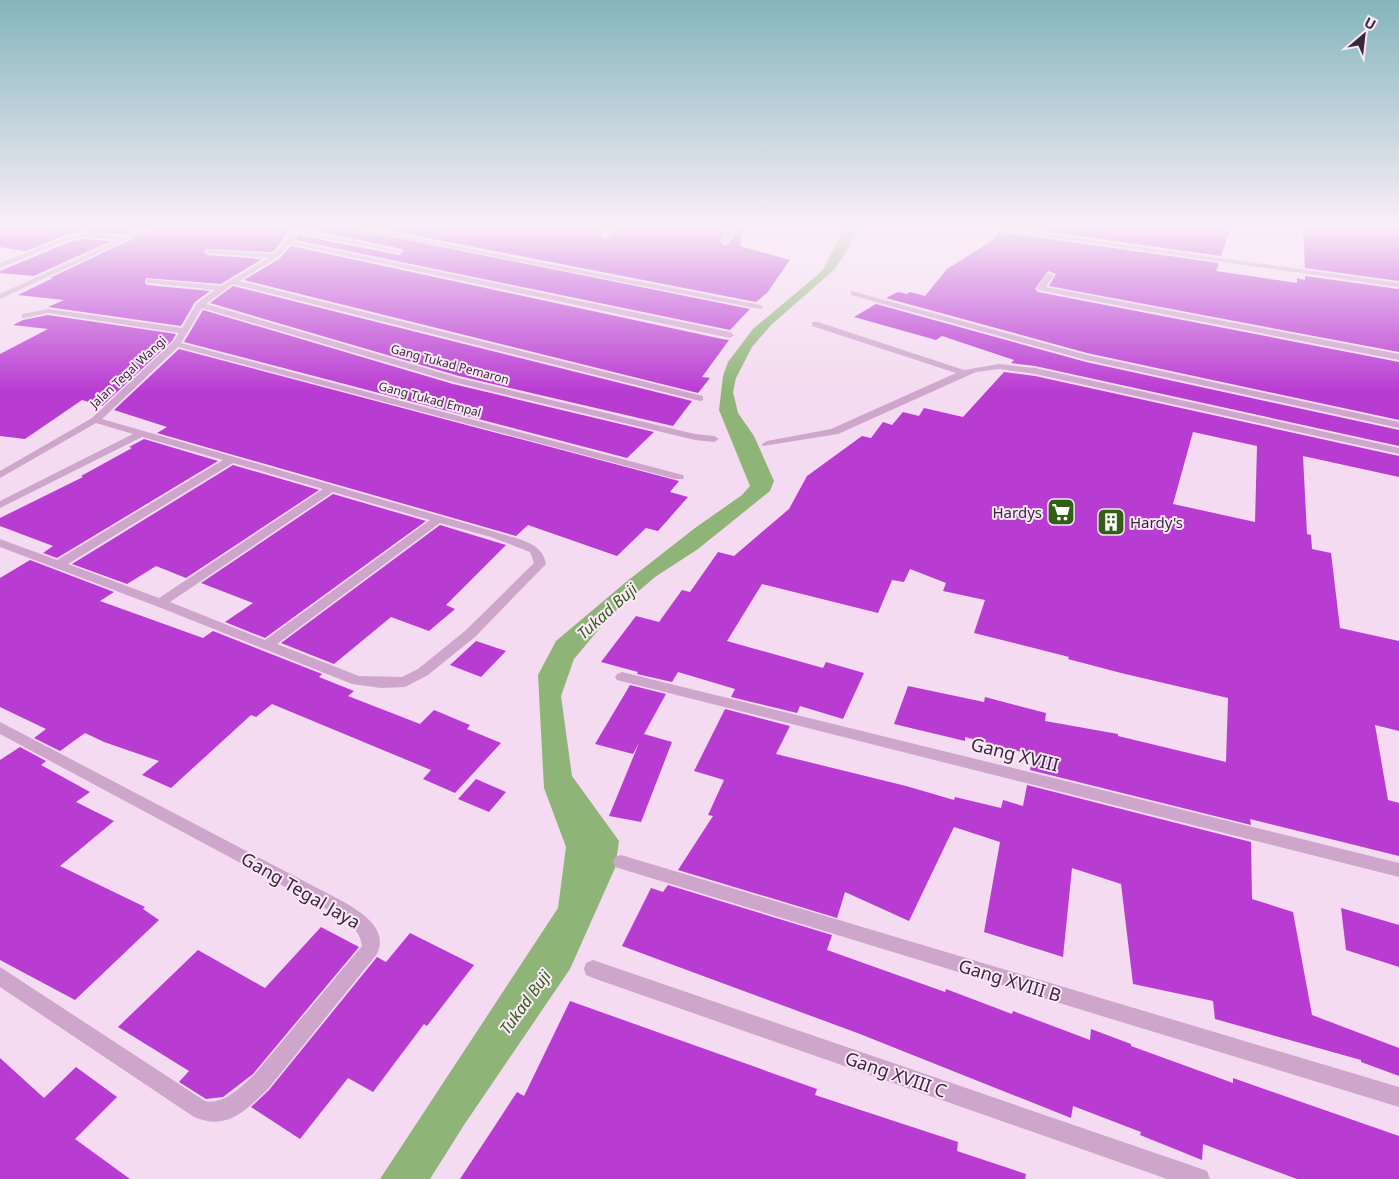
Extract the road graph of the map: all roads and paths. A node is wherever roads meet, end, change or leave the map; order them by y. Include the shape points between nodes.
1 (35, 281) edge
2 (159, 281) edge
3 (473, 281) edge
4 (626, 281) edge
5 (1046, 281) edge
6 (1370, 281) edge
7 (233, 282) joint
8 (1399, 285) edge
9 (222, 288) junction
10 (854, 294) dead end
11 (0, 297) edge
12 (200, 305) junction
13 (760, 307) dead end
14 (25, 316) dead end
15 (815, 324) dead end
16 (184, 331) junction
17 (730, 335) dead end
18 (176, 344) junction
19 (1399, 357) edge
20 (964, 373) junction
21 (700, 398) dead end
22 (95, 420) junction
23 (1399, 425) edge
24 (142, 433) junction
25 (714, 439) dead end
26 (767, 444) dead end
27 (1399, 451) edge
28 (232, 460) junction
29 (0, 475) edge
30 (679, 477) dead end
31 (330, 489) junction
32 (0, 506) edge
33 (438, 519) junction
34 (0, 543) edge
35 (58, 565) junction
36 (160, 603) junction
37 (268, 645) junction
38 (622, 677) dead end
39 (0, 727) edge
40 (621, 862) dead end
41 (1399, 870) edge
42 (593, 969) dead end
43 (0, 976) edge
44 (1399, 1098) edge
45 (1199, 1179) edge

1 - 11 street
2 - 9 street
3 - 17 street
4 - 13 street
5 - 19 street via 1041,288
6 - 8 street
7 - 9 street, Jalan Tegal Wangi
7 - 21 street
9 - 12 street, Jalan Tegal Wangi
10 - 23 street via 1086,357
12 - 16 street, Jalan Tegal Wangi
12 - 25 street, Gang Tukad Pemaron via 456,380
14 - 16 street via 48,311
15 - 20 street
16 - 18 street, Jalan Tegal Wangi
18 - 22 street, Jalan Tegal Wangi
18 - 30 street, Gang Tukad Empal
20 - 26 street via 834,432
20 - 27 street via 984,367 1035,370
22 - 24 street
22 - 29 street, Jalan Tegal Wangi
24 - 28 street
24 - 32 street
28 - 31 street
28 - 35 street
31 - 33 street
31 - 36 street
33 - 37 street
33 - 37 street via 535,550 540,564 470,634 423,672 405,682 357,681
34 - 35 street
35 - 36 street
36 - 37 street
38 - 41 street, Gang XVIII
39 - 43 street, Gang Tegal Jaya via 338,908 364,924 371,935 371,948 261,1082 236,1105 213,1113 201,1110
40 - 44 street, Gang XVIII B
42 - 45 street, Gang XVIII C

